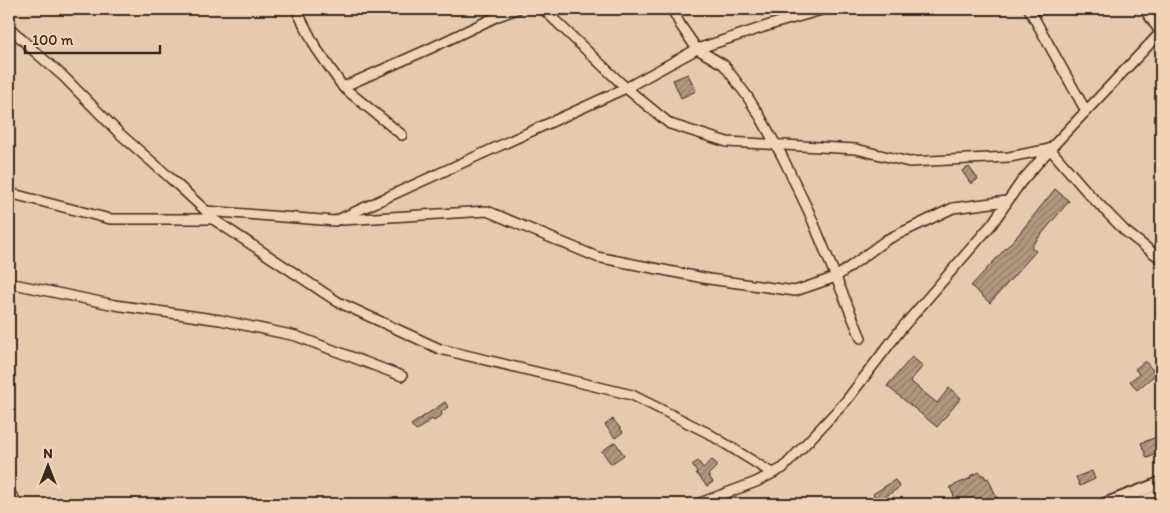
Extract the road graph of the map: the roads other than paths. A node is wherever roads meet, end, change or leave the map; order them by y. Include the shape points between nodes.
1 (296, 9) edge
2 (517, 9) edge
3 (543, 9) edge
4 (672, 9) edge
5 (825, 9) edge
6 (1029, 9) edge
7 (1144, 9) edge
8 (497, 12) edge
9 (9, 27) edge
10 (1161, 33) edge
11 (697, 49) junction
12 (343, 87) junction
13 (626, 88) junction
14 (1086, 111) junction
15 (402, 135) dead end
16 (776, 145) junction
17 (1050, 149) junction
18 (9, 193) edge
19 (1007, 201) junction
20 (206, 211) junction
21 (213, 219) junction
22 (335, 221) junction
23 (1161, 258) edge
24 (836, 277) junction
25 (9, 282) edge
26 (861, 338) dead end
27 (402, 376) dead end
28 (772, 474) junction
29 (1161, 483) edge
30 (9, 492) edge
31 (1161, 495) edge
32 (18, 504) edge
33 (697, 504) edge
34 (1105, 504) edge
35 (1138, 504) edge

1 - 12 street via 316,48
2 - 8 street
3 - 13 street
4 - 11 street
5 - 11 street
6 - 14 street
7 - 10 street
8 - 12 street via 429,49
9 - 20 street
10 - 14 street
11 - 13 street
11 - 16 street via 724,65
12 - 15 street
13 - 16 street via 670,124 727,142
13 - 22 street
14 - 17 street
16 - 17 street via 856,149 909,162 1009,157
16 - 24 street
17 - 19 street
17 - 23 street via 1125,231
18 - 21 street via 110,218
19 - 24 street via 953,208 886,240
19 - 28 street via 992,224 901,329 846,401 783,468
20 - 21 street
20 - 22 street
21 - 28 street via 338,302 440,350 632,395 708,433
22 - 24 street via 487,211 597,257 709,279 795,291
24 - 26 street
25 - 27 street via 115,305 220,320 296,336
28 - 33 street
29 - 34 street
30 - 32 street
31 - 35 street

